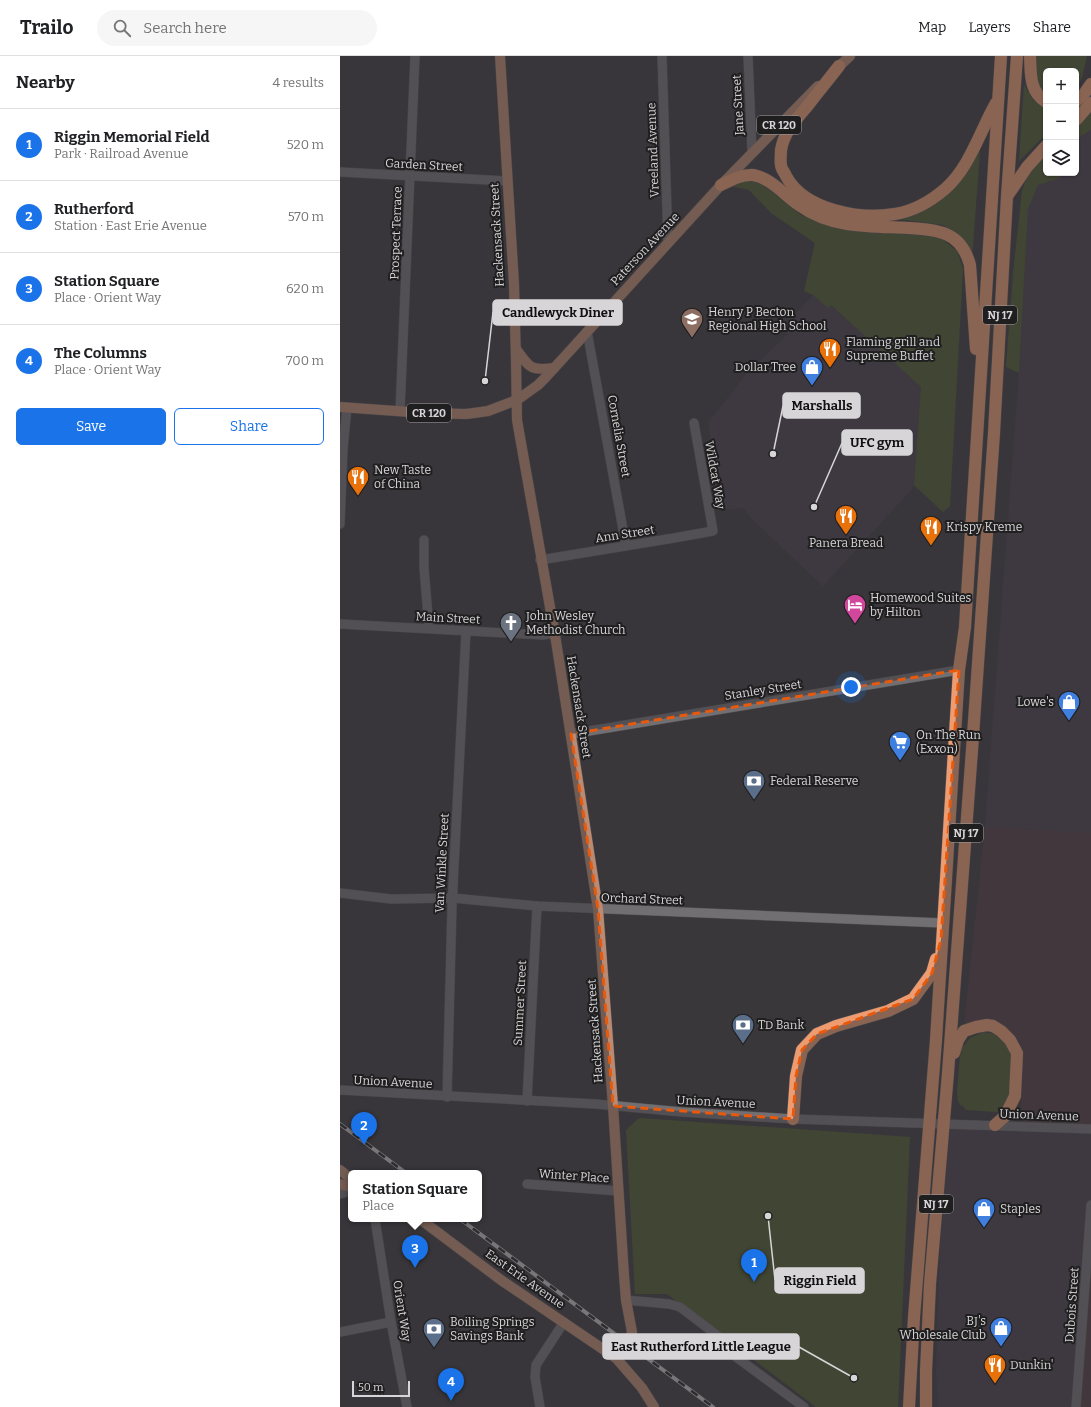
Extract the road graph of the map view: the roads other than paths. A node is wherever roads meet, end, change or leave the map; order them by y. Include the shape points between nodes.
1 (414, 56) edge
2 (500, 56) edge
3 (662, 56) edge
4 (748, 56) edge
5 (850, 56) edge
6 (1001, 56) edge
7 (1017, 56) edge
8 (1030, 56) edge
9 (838, 61) edge
10 (1091, 84) edge
11 (1079, 98) edge
12 (999, 99) junction
13 (1043, 100) edge
14 (1091, 103) edge
15 (1079, 117) edge
16 (1043, 149) edge
17 (752, 152) junction
18 (340, 172) edge
19 (410, 176) junction
20 (507, 181) junction
21 (721, 185) junction
22 (1007, 196) junction
23 (668, 243) junction
24 (587, 331) junction
25 (516, 349) junction
26 (554, 368) junction
27 (979, 397) junction
28 (517, 400) junction
29 (344, 407) edge
30 (400, 411) junction
31 (694, 423) dead end
32 (340, 524) edge
33 (713, 531) joint
34 (424, 540) dead end
35 (626, 546) junction
36 (540, 560) junction
37 (340, 624) edge
38 (429, 628) junction
39 (466, 630) junction
40 (554, 633) junction
41 (960, 670) junction
42 (571, 734) junction
43 (340, 893) edge
44 (453, 898) junction
45 (538, 906) junction
46 (598, 909) junction
47 (943, 923) junction
48 (941, 940) junction
49 (948, 1073) junction
50 (340, 1090) edge
51 (447, 1097) junction
52 (527, 1101) junction
53 (613, 1106) junction
54 (793, 1118) junction
55 (929, 1123) junction
56 (944, 1124) junction
57 (995, 1125) junction
58 (1091, 1129) edge
59 (340, 1170) edge
60 (348, 1177) edge
61 (527, 1184) dead end
62 (618, 1191) junction
63 (1091, 1205) edge
64 (375, 1222) edge
65 (424, 1222) edge
66 (626, 1300) junction
67 (391, 1322) junction
68 (564, 1322) junction
69 (340, 1332) edge
70 (616, 1358) junction
71 (405, 1407) edge
72 (540, 1407) edge
73 (654, 1407) edge
74 (804, 1407) edge
75 (909, 1407) edge
76 (926, 1407) edge
77 (1076, 1407) edge

1 - 19 street, Prospect Terrace
2 - 20 main road, Hackensack Street
3 - 23 street, Vreeland Avenue
4 - 17 street, Jane Street
5 - 9 main road, Paterson Avenue
6 - 12 highway, NJ 17
7 - 22 highway, NJ 17
8 - 13 highway via 1031,82 1038,96
9 - 12 highway via 785,136 781,150 781,166 789,181 801,193 821,206 844,213 874,216 895,214 929,202 959,173
9 - 17 main road, Paterson Avenue / CR 120
10 - 11 highway
12 - 27 highway, NJ 17
14 - 15 highway
16 - 22 highway
17 - 21 main road, Paterson Avenue / CR 120
18 - 19 street, Garden Street
19 - 20 street, Garden Street
19 - 30 street, Prospect Terrace
20 - 25 main road, Hackensack Street
21 - 23 main road, Paterson Avenue / CR 120
21 - 27 highway via 742,175 753,175 763,178 798,205 826,219 847,224 933,230 957,241 966,252 970,265
22 - 49 highway, NJ 17 via 993,441
23 - 24 main road, Paterson Avenue / CR 120
24 - 26 main road, Paterson Avenue / CR 120
24 - 35 street, Cornelia Street
25 - 26 main road via 531,367 538,370
25 - 28 main road, Hackensack Street
26 - 28 main road, Paterson Avenue / CR 120 via 538,385
27 - 41 highway, NJ 17 via 965,627
28 - 30 main road, Paterson Avenue / CR 120 via 488,411 466,414
28 - 36 main road, Hackensack Street via 517,420
29 - 30 main road, Paterson Avenue / CR 120
29 - 32 street
31 - 33 street, Wildcat Way
33 - 35 street, Ann Street
34 - 38 street
35 - 36 street, Ann Street
36 - 40 main road, Hackensack Street
37 - 38 street, Main Street
38 - 39 street, Main Street
39 - 40 street, Main Street via 542,635
39 - 44 street, Van Winkle Street
40 - 42 main road, Hackensack Street
41 - 42 street, Stanley Street
41 - 47 highway, NJ 17
42 - 46 main road, Hackensack Street
43 - 44 street, Orchard Street via 391,899
44 - 45 street, Orchard Street
44 - 51 street, Van Winkle Street
45 - 46 street, Orchard Street
45 - 52 street, Summer Street
46 - 47 street, Orchard Street
46 - 53 main road, Hackensack Street
47 - 48 highway, NJ 17
48 - 54 highway via 932,973 913,999 888,1011 817,1034 802,1050 796,1076
48 - 55 highway, NJ 17
49 - 56 highway, NJ 17
49 - 57 highway via 958,1040 964,1031 993,1026 1010,1040 1017,1053 1015,1096 1005,1116
50 - 51 street, Union Avenue
51 - 52 street, Union Avenue
52 - 53 street, Union Avenue
53 - 54 street, Union Avenue
53 - 62 main road, Hackensack Street
54 - 55 street, Union Avenue
55 - 56 street, Union Avenue
55 - 75 highway, NJ 17
56 - 57 street, Union Avenue
56 - 76 highway, NJ 17 via 930,1284
57 - 58 street, Union Avenue
59 - 60 main road
61 - 62 street, Winter Place
62 - 66 main road, Hackensack Street
63 - 77 street, Dubois Street
64 - 67 street, Orient Way
65 - 68 main road, East Erie Avenue via 501,1280
66 - 70 main road, Hackensack Street via 632,1332
66 - 74 street via 680,1307 726,1342 732,1354
67 - 69 street
67 - 71 street, Orient Way
68 - 70 main road, East Erie Avenue
68 - 72 street via 536,1365 535,1377
70 - 73 main road, East Erie Avenue via 642,1388

